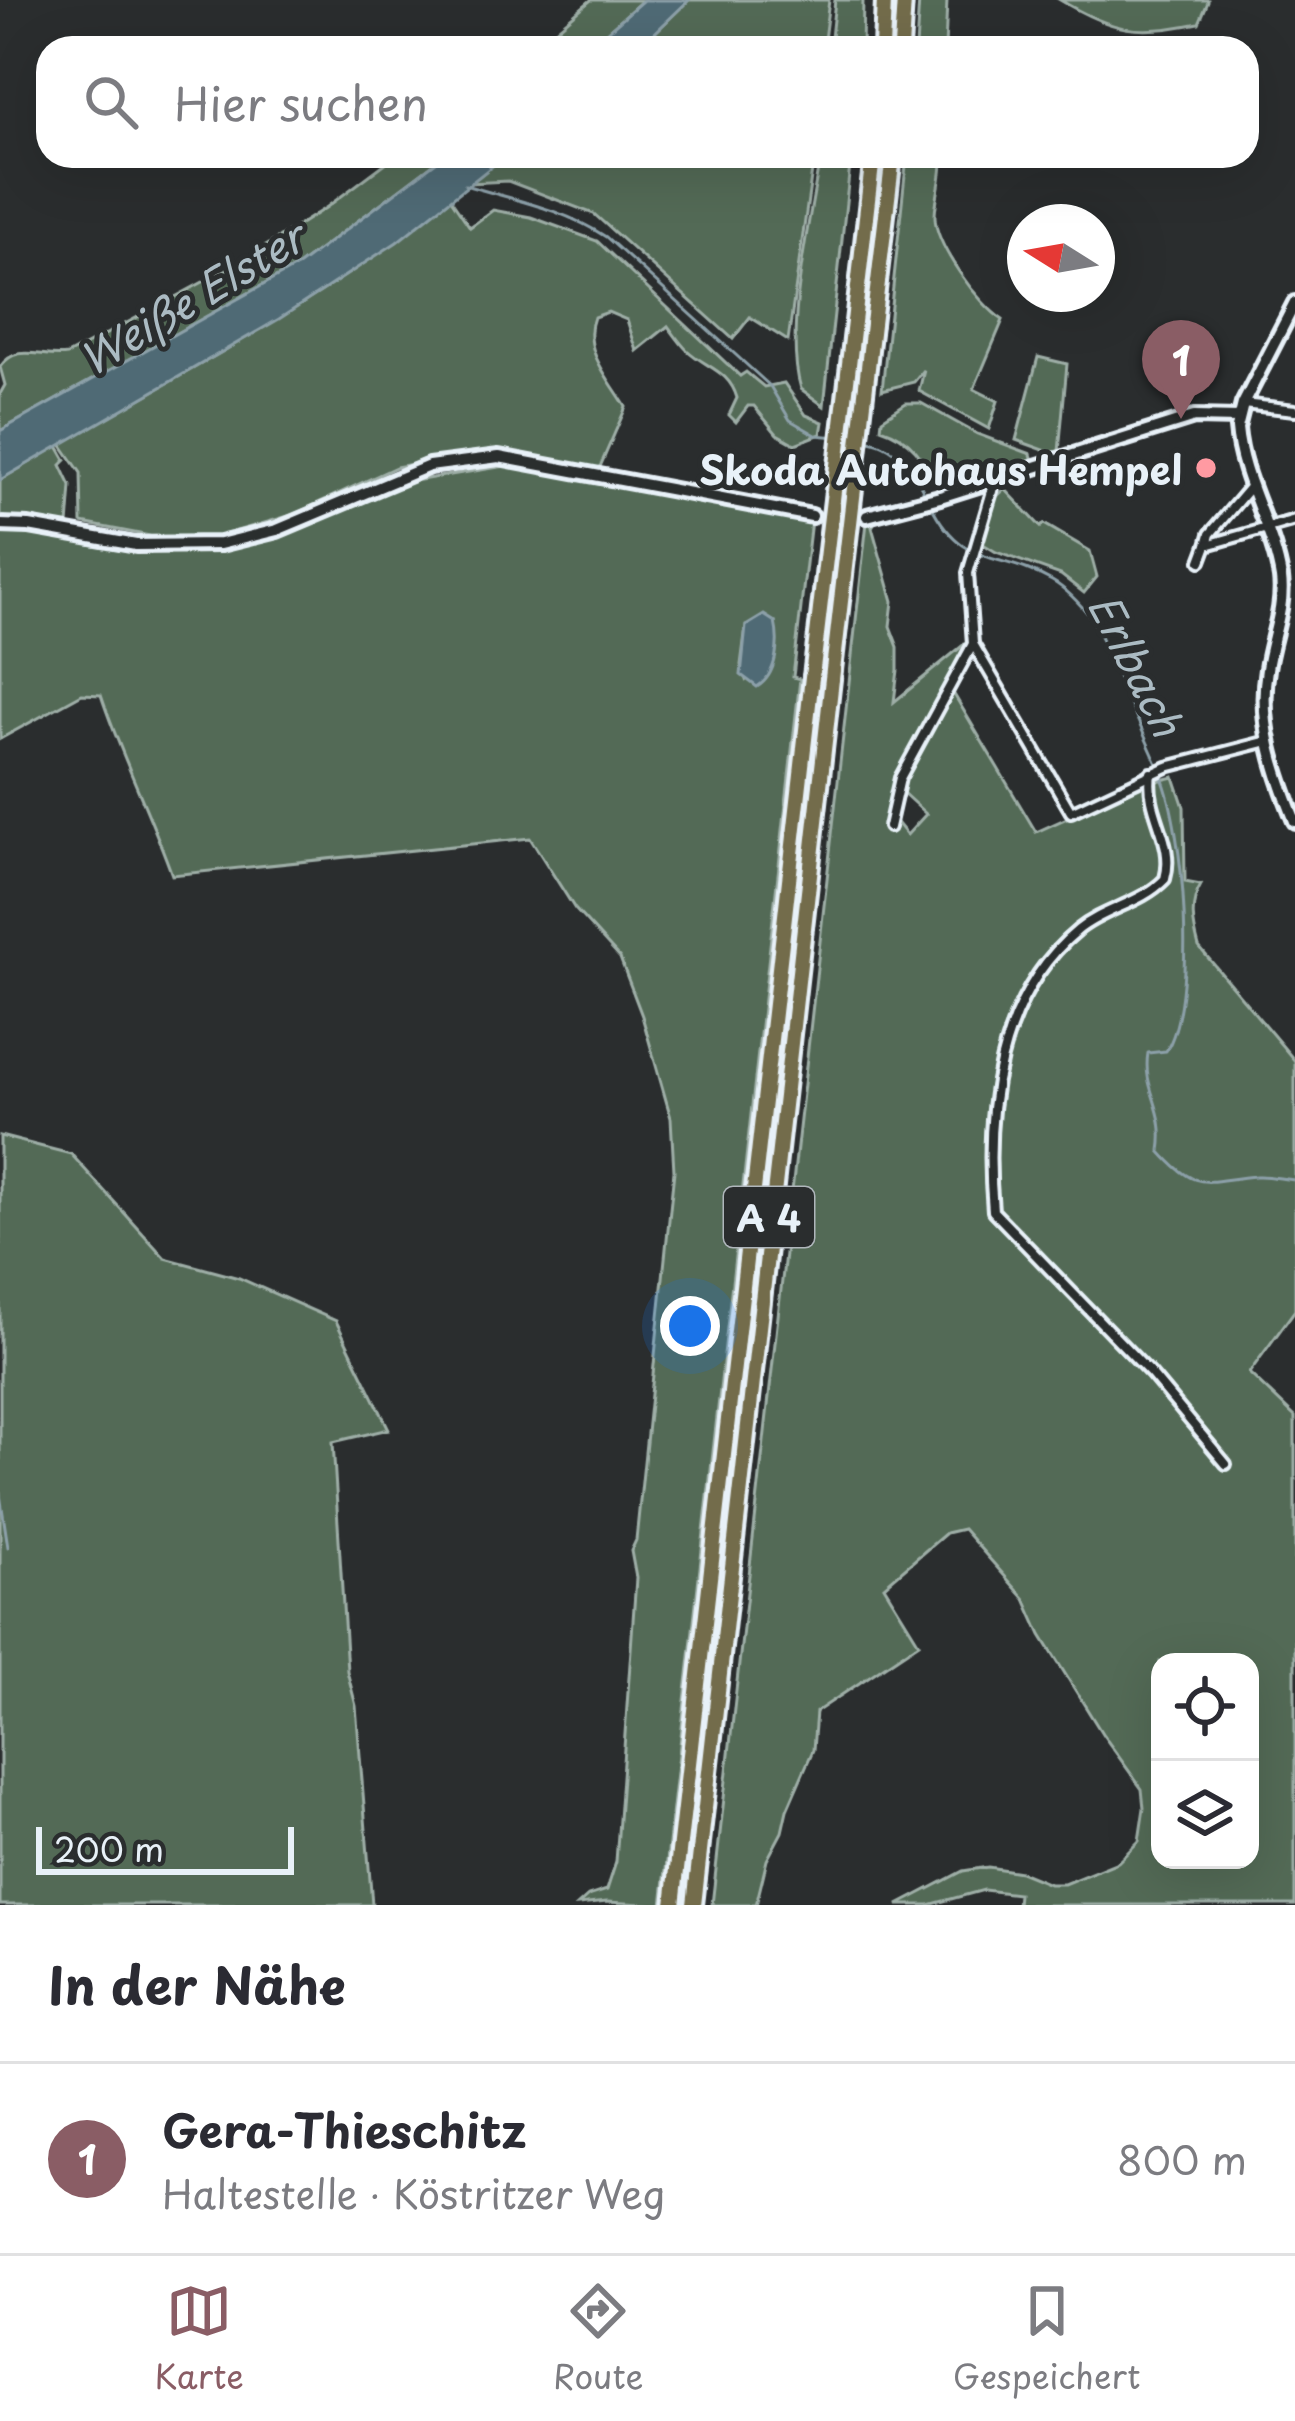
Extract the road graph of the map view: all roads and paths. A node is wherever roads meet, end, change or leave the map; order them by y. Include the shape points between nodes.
1 (884, 0) edge
2 (904, 0) edge
3 (882, 36) edge
4 (902, 36) edge
5 (872, 168) edge
6 (892, 168) edge
7 (1295, 303) edge
8 (1244, 404) junction
9 (1295, 410) edge
10 (1238, 418) junction
11 (995, 481) junction
12 (1251, 486) junction
13 (867, 516) tunnel mouth
14 (812, 517) tunnel mouth
15 (1295, 520) edge
16 (0, 525) edge
17 (1264, 527) junction
18 (1207, 545) junction
19 (1201, 561) dead end
20 (973, 644) junction
21 (1268, 741) junction
22 (1154, 772) junction
23 (1295, 821) edge
24 (889, 826) dead end
25 (1226, 1464) dead end
26 (673, 1905) edge
27 (694, 1905) edge

1 - 3 highway
2 - 4 highway
5 - 26 highway, A 4, bridge
6 - 27 highway, A 4, bridge
7 - 8 main road
8 - 9 street
8 - 10 main road
10 - 11 main road via 1194,418
10 - 12 main road
11 - 13 main road
11 - 20 street via 968,572
12 - 17 main road
12 - 18 street
14 - 16 main road via 499,457 430,466 249,539 136,545
15 - 17 street
17 - 18 street
17 - 21 main road via 1281,576 1266,670
18 - 19 street
20 - 22 street via 1071,812
20 - 24 street via 901,778
21 - 22 street
21 - 23 main road
22 - 25 street via 1148,795 1168,850 1165,879 1053,953 1022,1005 998,1067 992,1197 1000,1222

